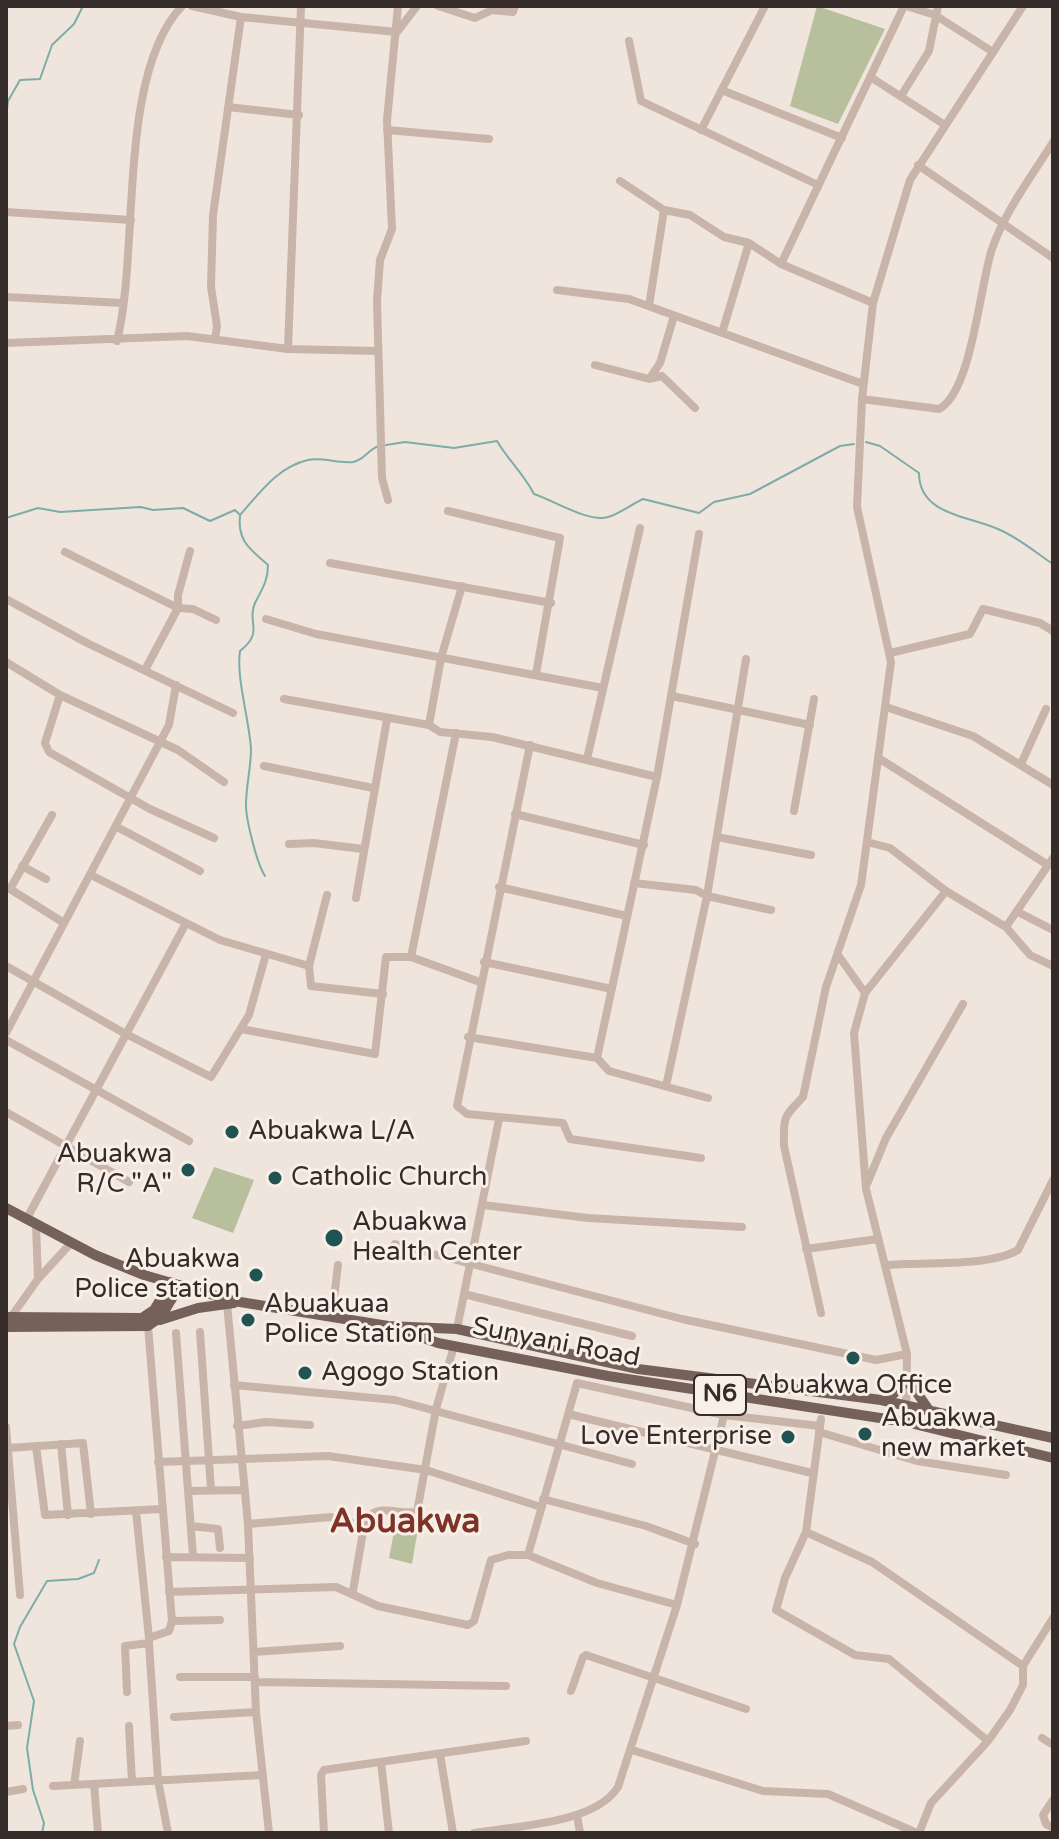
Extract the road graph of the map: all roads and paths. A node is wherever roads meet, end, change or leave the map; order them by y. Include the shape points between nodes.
1 (182, 6) edge
2 (192, 6) edge
3 (301, 6) edge
4 (398, 6) edge
5 (417, 6) edge
6 (438, 6) edge
7 (515, 6) edge
8 (765, 6) edge
9 (905, 6) edge
10 (1023, 6) edge
11 (936, 10) edge
12 (241, 17) junction
13 (301, 22) junction
14 (397, 32) junction
15 (629, 41) dead end
16 (993, 52) junction
17 (872, 78) junction
18 (724, 91) junction
19 (901, 96) junction
20 (228, 107) junction
21 (299, 115) junction
22 (945, 125) junction
23 (387, 130) junction
24 (701, 130) junction
25 (842, 138) junction
26 (489, 139) dead end
27 (1053, 142) edge
28 (918, 165) junction
29 (620, 181) dead end
30 (818, 185) junction
31 (664, 210) junction
32 (6, 212) edge
33 (131, 220) junction
34 (1003, 224) junction
35 (749, 243) junction
36 (1053, 258) edge
37 (781, 264) junction
38 (557, 290) dead end
39 (6, 297) edge
40 (123, 303) junction
41 (873, 303) junction
42 (649, 306) junction
43 (674, 316) junction
44 (722, 333) junction
45 (215, 339) junction
46 (117, 341) junction
47 (6, 343) edge
48 (288, 349) junction
49 (378, 351) junction
50 (595, 365) dead end
51 (649, 379) junction
52 (863, 384) junction
53 (862, 399) junction
54 (695, 408) dead end
55 (388, 500) dead end
56 (448, 511) dead end
57 (640, 528) dead end
58 (699, 534) dead end
59 (190, 551) dead end
60 (65, 552) dead end
61 (330, 563) dead end
62 (462, 586) junction
63 (6, 599) edge
64 (551, 603) junction
65 (178, 608) junction
66 (266, 619) dead end
67 (216, 620) dead end
68 (1053, 631) edge
69 (890, 653) junction
70 (441, 658) junction
71 (746, 659) dead end
72 (6, 662) edge
73 (145, 670) junction
74 (536, 674) junction
75 (176, 685) junction
76 (603, 688) junction
77 (60, 695) junction
78 (672, 696) junction
79 (284, 699) dead end
80 (814, 699) dead end
81 (886, 707) junction
82 (738, 709) junction
83 (1046, 709) dead end
84 (233, 713) dead end
85 (387, 719) junction
86 (429, 725) junction
87 (810, 725) junction
88 (456, 733) junction
89 (161, 741) junction
90 (530, 745) junction
91 (587, 759) junction
92 (880, 759) junction
93 (1021, 764) junction
94 (264, 766) dead end
95 (657, 777) junction
96 (224, 782) dead end
97 (1053, 785) edge
98 (373, 788) junction
99 (131, 798) junction
100 (794, 811) dead end
101 (515, 814) junction
102 (52, 815) dead end
103 (117, 827) junction
104 (717, 837) junction
105 (214, 838) dead end
106 (867, 842) junction
107 (289, 844) dead end
108 (644, 845) junction
109 (363, 849) junction
110 (811, 855) dead end
111 (1050, 862) edge
112 (22, 866) junction
113 (200, 871) dead end
114 (91, 875) junction
115 (46, 879) dead end
116 (634, 883) junction
117 (499, 887) junction
118 (946, 891) junction
119 (327, 895) dead end
120 (707, 896) junction
121 (356, 898) dead end
122 (771, 910) dead end
123 (1018, 912) junction
124 (627, 916) junction
125 (64, 923) junction
126 (185, 925) junction
127 (1006, 927) junction
128 (1053, 930) edge
129 (266, 954) junction
130 (838, 955) junction
131 (411, 957) junction
132 (484, 962) junction
133 (6, 966) edge
134 (309, 966) junction
135 (1053, 966) edge
136 (35, 982) junction
137 (480, 982) junction
138 (612, 989) junction
139 (865, 993) junction
140 (383, 994) junction
141 (963, 1004) dead end
142 (241, 1029) junction
143 (6, 1033) edge
144 (124, 1033) junction
145 (468, 1037) junction
146 (6, 1040) edge
147 (597, 1058) junction
148 (666, 1086) junction
149 (95, 1087) junction
150 (708, 1098) dead end
151 (6, 1112) edge
152 (499, 1119) junction
153 (189, 1141) dead end
154 (65, 1146) junction
155 (701, 1158) dead end
156 (1053, 1180) edge
157 (129, 1182) dead end
158 (866, 1189) junction
159 (483, 1205) junction
160 (6, 1208) edge
161 (26, 1220) junction
162 (36, 1226) junction
163 (742, 1227) dead end
164 (878, 1239) junction
165 (71, 1243) junction
166 (395, 1244) dead end
167 (806, 1249) junction
168 (471, 1262) junction
169 (338, 1265) dead end
170 (886, 1265) junction
171 (151, 1277) junction
172 (38, 1279) junction
173 (176, 1284) junction
174 (464, 1294) junction
175 (159, 1301) junction
176 (240, 1302) junction
177 (227, 1304) junction
178 (821, 1313) dead end
179 (332, 1315) junction
180 (8, 1320) edge
181 (153, 1323) junction
182 (388, 1326) junction
183 (457, 1329) junction
184 (200, 1332) dead end
185 (176, 1333) dead end
186 (632, 1336) dead end
187 (454, 1346) junction
188 (907, 1354) junction
189 (908, 1380) junction
190 (234, 1385) junction
191 (886, 1401) junction
192 (907, 1405) junction
193 (436, 1409) junction
194 (929, 1410) junction
195 (568, 1414) junction
196 (724, 1415) junction
197 (906, 1422) junction
198 (310, 1425) dead end
199 (237, 1426) junction
200 (820, 1426) junction
201 (6, 1427) edge
202 (1053, 1438) edge
203 (61, 1444) junction
204 (559, 1444) junction
205 (36, 1446) junction
206 (8, 1448) junction
207 (715, 1448) junction
208 (209, 1458) junction
209 (1053, 1458) edge
210 (186, 1460) junction
211 (239, 1460) junction
212 (158, 1462) junction
213 (632, 1464) dead end
214 (426, 1470) junction
215 (812, 1473) junction
216 (1006, 1475) dead end
217 (211, 1489) junction
218 (244, 1490) junction
219 (188, 1491) junction
220 (542, 1503) junction
221 (162, 1509) junction
222 (136, 1511) junction
223 (91, 1514) junction
224 (68, 1515) junction
225 (10, 1524) edge
226 (248, 1524) junction
227 (191, 1526) junction
228 (364, 1526) junction
229 (806, 1532) junction
230 (695, 1544) junction
231 (220, 1548) dead end
232 (528, 1555) junction
233 (193, 1556) junction
234 (166, 1557) junction
235 (250, 1558) junction
236 (251, 1588) junction
237 (353, 1591) junction
238 (169, 1592) junction
239 (20, 1595) dead end
240 (677, 1605) junction
241 (1053, 1618) edge
242 (220, 1620) dead end
243 (172, 1621) junction
244 (149, 1640) junction
245 (340, 1646) dead end
246 (254, 1652) junction
247 (1023, 1666) junction
248 (180, 1677) dead end
249 (654, 1678) junction
250 (256, 1680) junction
251 (506, 1686) dead end
252 (571, 1691) dead end
253 (127, 1692) dead end
254 (746, 1709) dead end
255 (256, 1712) junction
256 (174, 1717) dead end
257 (18, 1725) dead end
258 (6, 1726) edge
259 (129, 1726) dead end
260 (1042, 1738) dead end
261 (80, 1741) dead end
262 (526, 1741) dead end
263 (988, 1741) junction
264 (1053, 1745) edge
265 (632, 1750) junction
266 (440, 1754) junction
267 (381, 1762) junction
268 (263, 1775) junction
269 (158, 1780) junction
270 (132, 1782) junction
271 (94, 1784) junction
272 (74, 1785) junction
273 (53, 1786) dead end
274 (23, 1789) dead end
275 (6, 1792) edge
276 (1053, 1800) edge
277 (577, 1815) junction
278 (1053, 1828) edge
279 (98, 1833) edge
280 (168, 1833) edge
281 (269, 1833) edge
282 (324, 1833) edge
283 (389, 1833) edge
284 (453, 1833) edge
285 (474, 1833) edge
286 (580, 1833) edge
287 (918, 1833) edge

1 - 33 street via 166,28 145,92
2 - 12 street
3 - 13 street
4 - 14 street
5 - 14 street
6 - 7 street via 475,18 492,10 513,12
8 - 18 street
9 - 11 street
9 - 17 street
10 - 16 street
11 - 16 street
11 - 19 street via 929,51
12 - 13 street
12 - 20 street
13 - 14 street
13 - 21 street
14 - 23 street
15 - 24 street via 641,101
16 - 22 street
17 - 19 street
17 - 25 street
18 - 24 street
18 - 25 street
19 - 22 street
20 - 21 street
20 - 45 street via 213,215
21 - 48 street
22 - 28 street
23 - 26 street
23 - 49 street via 392,229 380,260
24 - 30 street
25 - 30 street
27 - 34 street
28 - 34 street
28 - 41 street via 901,201
29 - 31 street
30 - 37 street
31 - 35 street via 690,215 724,237
31 - 42 street
32 - 33 street
33 - 40 street
34 - 36 street
34 - 53 street via 991,253 962,376 944,406
35 - 37 street
35 - 44 street
37 - 41 street
38 - 42 street via 618,296
39 - 40 street
40 - 46 street
41 - 52 street
42 - 43 street
43 - 44 street
43 - 51 street via 660,363
44 - 52 street
45 - 46 street
45 - 48 street
46 - 47 street
48 - 49 street
49 - 55 street via 382,478
50 - 51 street
51 - 54 street via 665,378
52 - 53 street
53 - 69 street via 859,525
56 - 64 street via 559,536
57 - 76 street
58 - 78 street
59 - 65 street
60 - 65 street
61 - 62 street
62 - 64 street
62 - 70 street
63 - 73 street
64 - 74 street
65 - 67 street
65 - 73 street
66 - 70 street
68 - 69 street via 983,609 970,634
69 - 81 street
70 - 74 street
70 - 86 street
71 - 82 street
72 - 77 street
73 - 75 street
74 - 76 street
75 - 84 street
75 - 89 street via 173,714
76 - 91 street
77 - 89 street
77 - 99 street via 46,749
78 - 82 street
78 - 95 street
79 - 85 street
80 - 87 street
81 - 92 street
81 - 93 street via 973,736
82 - 87 street
82 - 104 street
83 - 93 street
85 - 86 street
85 - 98 street
86 - 88 street
87 - 100 street
88 - 90 street
88 - 131 street
89 - 96 street
89 - 99 street
90 - 91 street
90 - 101 street
91 - 95 street
92 - 106 street
92 - 111 street
93 - 97 street
94 - 98 street
95 - 108 street
98 - 109 street
99 - 103 street
99 - 105 street
101 - 108 street
101 - 117 street
102 - 112 street
103 - 113 street
103 - 114 street
104 - 110 street
104 - 120 street
106 - 118 street via 890,848
106 - 130 street via 861,885
107 - 109 street
108 - 116 street
109 - 121 street
111 - 123 street
112 - 115 street
112 - 125 street via 10,889
114 - 125 street
114 - 126 street
116 - 120 street
116 - 124 street
117 - 124 street
117 - 132 street
118 - 127 street
118 - 139 street
119 - 134 street
120 - 122 street
120 - 148 street
123 - 127 street
123 - 128 street
124 - 138 street
125 - 136 street
126 - 129 street
126 - 144 street
127 - 135 street via 1030,955
129 - 134 street
129 - 142 street
130 - 139 street
130 - 167 street via 817,1021 803,1097 788,1109 783,1123
131 - 137 street
131 - 140 street via 386,957
132 - 137 street
132 - 138 street
133 - 136 street
134 - 140 street via 311,986
136 - 143 street
136 - 144 street
137 - 145 street
138 - 147 street
139 - 158 street via 853,1048
140 - 142 street via 375,1054
141 - 158 street via 886,1138
142 - 144 street via 211,1077
144 - 149 street
145 - 147 street
145 - 152 street via 457,1106 467,1114
146 - 149 street
147 - 148 street via 609,1071
148 - 150 street
149 - 153 street
149 - 154 street
151 - 154 street
152 - 155 street via 563,1123 570,1139
152 - 159 street
154 - 157 street
154 - 161 street
156 - 170 street via 1018,1250 1010,1255
158 - 164 street
159 - 163 street via 588,1218
159 - 168 street
160 - 161 main road, N6
161 - 162 main road, N6
162 - 165 main road, N6
162 - 172 street
164 - 167 street
164 - 170 street
165 - 171 main road, N6
165 - 172 street
166 - 168 street
167 - 178 street
168 - 174 street
168 - 188 street via 682,1319 876,1360
169 - 179 street
170 - 188 street
171 - 173 main road, N6
171 - 175 main road
172 - 180 street
173 - 175 main road
173 - 176 main road, N6
173 - 181 main road
174 - 183 street
174 - 186 street
175 - 180 main road via 142,1318
176 - 177 main road
176 - 179 main road, N6
177 - 181 main road
177 - 190 street
179 - 182 main road, N6
180 - 181 main road
181 - 212 street
182 - 183 main road, Sunyani Road / N6
182 - 187 main road, Sunyani Road / N6
183 - 191 main road, Sunyani Road / N6 via 638,1369
184 - 208 street
185 - 210 street
187 - 193 street
187 - 197 main road, Sunyani Road / N6 via 619,1378
188 - 189 street
189 - 191 main road
189 - 192 street
189 - 194 main road
190 - 193 street via 395,1400
190 - 199 street
191 - 192 main road, Sunyani Road / N6
192 - 194 main road, Sunyani Road / N6
192 - 197 street
193 - 204 street
193 - 214 street
194 - 202 main road, Sunyani Road / N6
195 - 196 street via 577,1383
195 - 204 street
195 - 207 street
196 - 200 street
196 - 207 street
197 - 209 main road, Sunyani Road / N6
198 - 199 street
199 - 211 street
200 - 215 street
200 - 216 street via 917,1461
201 - 206 street
203 - 205 street
203 - 223 street via 84,1444
203 - 224 street
204 - 213 street
204 - 220 street
205 - 206 street
205 - 224 street via 44,1514
206 - 225 street
207 - 215 street
207 - 230 street
208 - 210 street
208 - 211 street
208 - 217 street
210 - 212 street
210 - 219 street
211 - 214 street via 328,1456
211 - 218 street
212 - 221 street
214 - 220 street
214 - 228 street via 417,1512 374,1510
215 - 229 street
217 - 218 street
217 - 219 street
218 - 226 street
219 - 227 street
220 - 230 street via 646,1526
220 - 232 street
221 - 222 street
221 - 234 street
222 - 223 street
222 - 244 street
223 - 224 street
225 - 239 street
226 - 228 street via 331,1517
226 - 235 street
227 - 231 street via 218,1529
227 - 233 street
228 - 237 street
229 - 247 street via 872,1562
229 - 263 street via 776,1610 855,1655 889,1659
230 - 240 street
232 - 237 street via 491,1560 474,1621 468,1625 378,1606
232 - 240 street via 597,1583
233 - 234 street
233 - 235 street
234 - 238 street
235 - 236 street
236 - 237 street
236 - 238 street
236 - 246 street
238 - 243 street
240 - 249 street
241 - 247 street
242 - 243 street
243 - 244 street via 166,1633
244 - 253 street via 125,1646
244 - 269 street
245 - 246 street
246 - 250 street
247 - 263 street via 1023,1685
248 - 250 street
249 - 252 street via 586,1655
249 - 254 street
249 - 265 street
250 - 251 street
250 - 255 street
255 - 256 street
255 - 268 street
257 - 258 street
259 - 270 street
260 - 264 street
261 - 272 street
262 - 266 street
263 - 287 street via 931,1803
265 - 277 street via 612,1795
265 - 287 street via 740,1786 828,1794
266 - 267 street
266 - 284 street
267 - 282 street via 322,1771
267 - 283 street
268 - 269 street
268 - 281 street
269 - 270 street
269 - 280 street
270 - 271 street
271 - 272 street
271 - 279 street
272 - 273 street
274 - 275 street
276 - 278 street via 1043,1815
277 - 285 street
277 - 286 street

